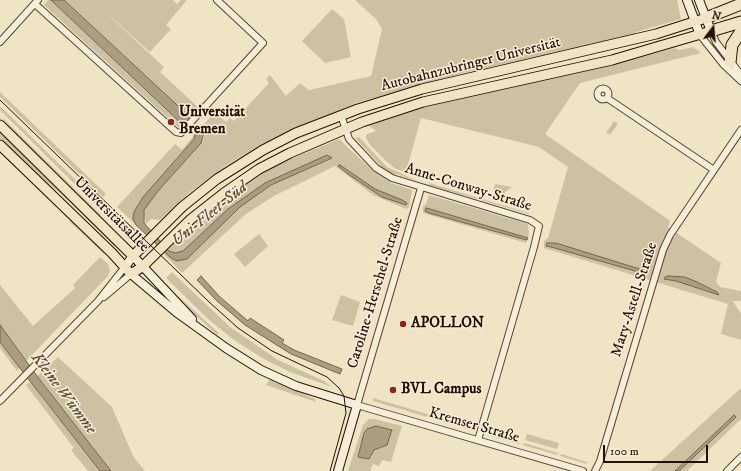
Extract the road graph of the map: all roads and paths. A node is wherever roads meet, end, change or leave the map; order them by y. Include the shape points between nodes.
1 (217, 0) edge
2 (687, 0) edge
3 (699, 0) edge
4 (37, 2) edge
5 (741, 4) edge
6 (706, 18) junction
7 (694, 22) junction
8 (741, 22) edge
9 (741, 31) edge
10 (706, 33) junction
11 (0, 41) edge
12 (730, 62) junction
13 (741, 75) edge
14 (741, 81) edge
15 (607, 98) dead end
16 (341, 115) junction
17 (0, 125) edge
18 (346, 128) junction
19 (741, 130) edge
20 (0, 145) edge
21 (714, 170) junction
22 (421, 188) junction
23 (133, 256) junction
24 (142, 267) junction
25 (124, 268) junction
26 (131, 274) junction
27 (98, 301) junction
28 (199, 328) junction
29 (0, 401) edge
30 (357, 405) junction
31 (478, 440) junction
32 (741, 457) edge
33 (338, 471) edge
34 (583, 471) edge
35 (595, 471) edge
36 (726, 471) edge

1 - 4 street via 263,43 184,132 176,132
2 - 7 street
3 - 6 street
4 - 11 street
5 - 6 highway
6 - 7 main road, Autobahnzubringer Universität
6 - 10 street
7 - 10 street
7 - 16 main road, Autobahnzubringer Universität via 656,34 429,87
8 - 10 highway
9 - 12 highway via 732,45
10 - 12 street
10 - 14 street via 723,64
10 - 18 main road, Autobahnzubringer Universität via 612,60 423,102
12 - 13 street
15 - 21 street
16 - 18 street, Anne-Conway-Straße
16 - 23 main road, Autobahnzubringer Universität via 296,133 241,163 182,207
17 - 23 main road, Universitätsallee
18 - 22 street, Anne-Conway-Straße via 350,139 376,168 392,178
18 - 24 main road, Autobahnzubringer Universität via 259,169 191,219
19 - 21 street, Mary-Astell-Straße
20 - 25 main road, Universitätsallee
21 - 35 street, Mary-Astell-Straße via 670,235 663,250
22 - 30 street, Caroline-Herschel-Straße
22 - 31 street, Anne-Conway-Straße via 530,220 538,226
23 - 24 street, Universitätsallee
23 - 25 street, Autobahnzubringer Universität
24 - 26 main road, Autobahnzubringer Universität
24 - 28 street, Universitätsallee
25 - 26 main road, Universitätsallee
25 - 27 street
26 - 27 street
26 - 28 street, Universitätsallee
27 - 29 street
28 - 30 street, Universitätsallee via 261,370 296,386
30 - 31 street, Kremser Straße
30 - 33 street
31 - 34 street, Kremser Straße
32 - 36 street

